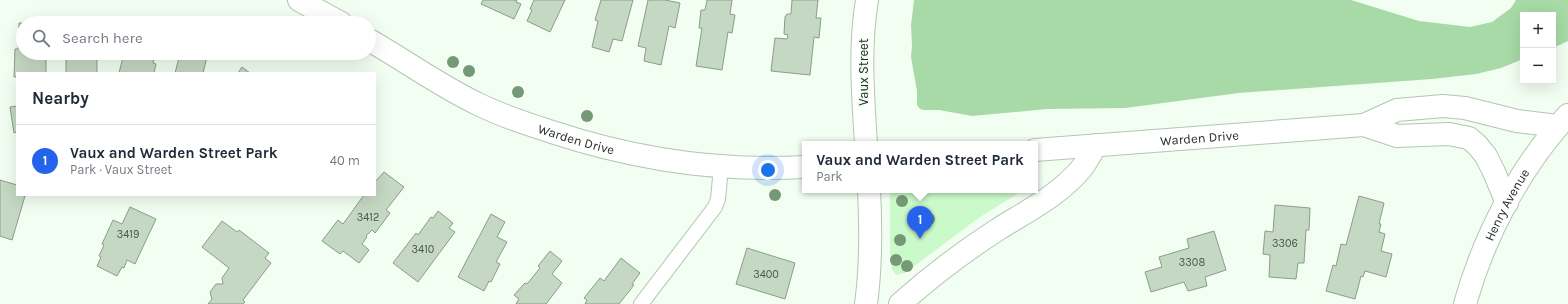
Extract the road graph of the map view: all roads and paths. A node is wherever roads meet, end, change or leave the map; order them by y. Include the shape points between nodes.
1 (299, 0) edge
2 (867, 0) edge
3 (328, 16) edge
4 (376, 44) edge
5 (1563, 120) edge
6 (1364, 125) junction
7 (866, 141) edge
8 (1096, 145) junction
9 (1038, 150) edge
10 (721, 167) junction
11 (802, 167) edge
12 (869, 193) edge
13 (1507, 203) junction
14 (641, 304) edge
15 (866, 304) edge
16 (900, 304) edge
17 (1465, 304) edge

1 - 3 street
2 - 7 street, Vaux Street via 862,50
4 - 10 street, Warden Drive via 437,82 515,120 608,149 643,157
5 - 6 street, Warden Drive via 1517,121 1465,108 1443,106 1397,110
5 - 13 street, Henry Avenue via 1526,170
6 - 8 street, Warden Drive
6 - 13 street, Warden Drive via 1398,136 1449,134 1469,138 1486,156
8 - 9 street, Warden Drive
8 - 16 street via 1082,168 1061,189 958,256
10 - 11 street, Warden Drive
10 - 14 lane via 715,207
12 - 15 street via 870,246
13 - 17 street, Henry Avenue via 1482,253

